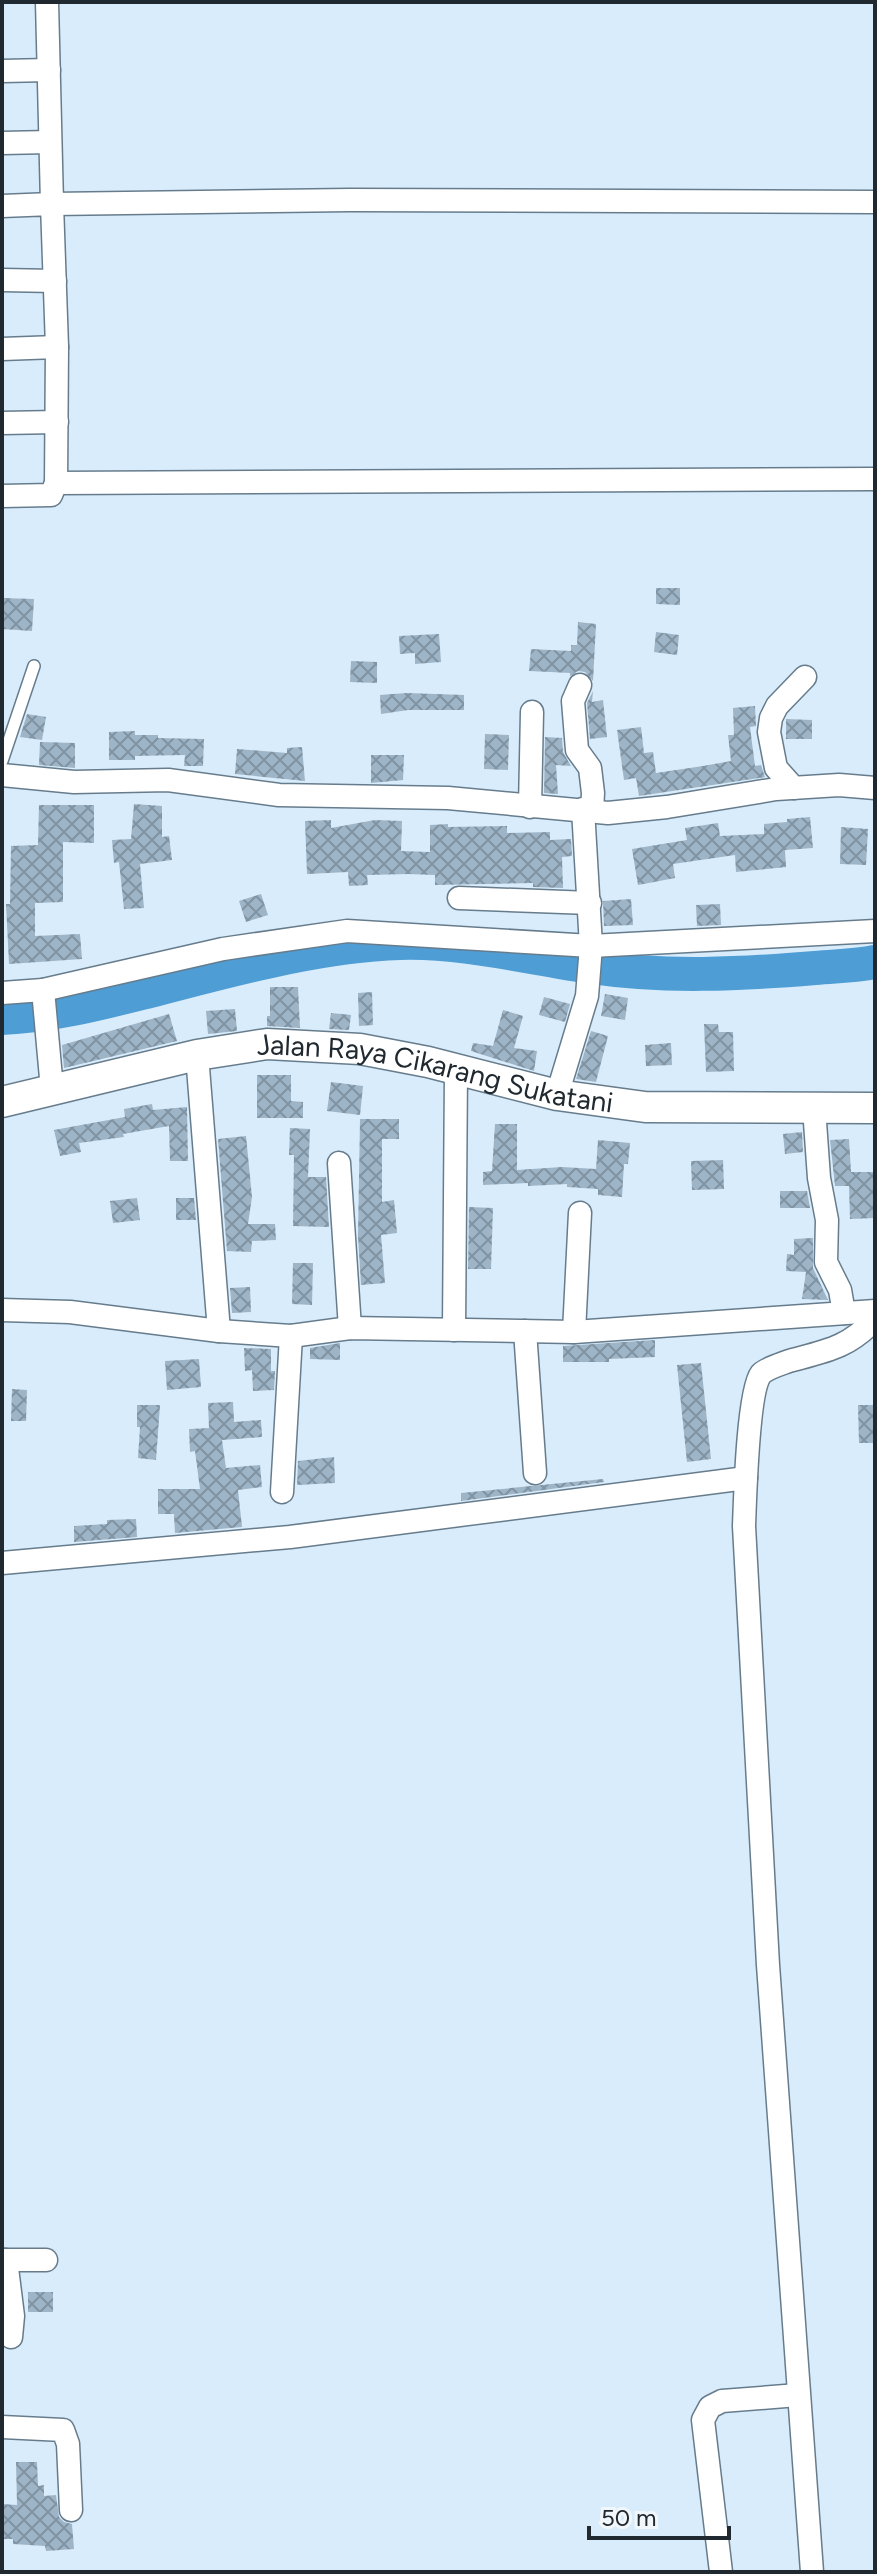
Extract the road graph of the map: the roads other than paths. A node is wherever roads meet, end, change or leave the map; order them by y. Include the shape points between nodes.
1 (47, 2) edge
2 (49, 70) junction
3 (2, 71) edge
4 (50, 142) junction
5 (2, 143) edge
6 (875, 202) edge
7 (52, 204) junction
8 (2, 206) edge
9 (2, 280) edge
10 (55, 281) junction
11 (57, 347) junction
12 (2, 349) edge
13 (57, 422) junction
14 (2, 423) edge
15 (875, 479) edge
16 (56, 483) junction
17 (2, 496) edge
18 (34, 666) dead end
19 (805, 677) dead end
20 (580, 685) dead end
21 (532, 712) dead end
22 (2, 761) edge
23 (2, 775) edge
24 (794, 788) junction
25 (875, 788) edge
26 (530, 807) junction
27 (588, 810) junction
28 (459, 898) dead end
29 (590, 903) junction
30 (875, 931) edge
31 (591, 949) junction
32 (2, 993) edge
33 (43, 995) junction
34 (197, 1055) junction
35 (456, 1070) junction
36 (52, 1089) junction
37 (557, 1095) junction
38 (2, 1102) edge
39 (814, 1108) junction
40 (875, 1108) edge
41 (339, 1163) dead end
42 (580, 1213) dead end
43 (2, 1310) edge
44 (875, 1311) edge
45 (844, 1313) junction
46 (875, 1319) edge
47 (350, 1328) junction
48 (454, 1330) junction
49 (219, 1331) junction
50 (525, 1331) junction
51 (574, 1332) junction
52 (291, 1336) junction
53 (535, 1473) dead end
54 (746, 1482) junction
55 (282, 1492) dead end
56 (2, 1563) edge
57 (4, 2260) edge
58 (46, 2260) dead end
59 (11, 2337) dead end
60 (798, 2395) junction
61 (2, 2427) edge
62 (71, 2510) dead end
63 (721, 2572) edge
64 (812, 2572) edge

1 - 2 street
2 - 3 street
2 - 4 street
4 - 5 street
4 - 7 street
6 - 7 street
7 - 8 street
7 - 10 street
9 - 10 street
10 - 11 street
11 - 12 street
11 - 13 street
13 - 14 street
13 - 16 street
15 - 16 street
16 - 17 street via 51,495
18 - 22 lane
19 - 24 street via 777,706 769,732 776,768
20 - 27 street via 573,701 577,750 590,768 593,793
21 - 26 street
23 - 26 street via 74,782 168,780 279,795 448,798
24 - 25 street
24 - 27 street via 667,807
26 - 27 street
27 - 29 street
28 - 29 street
29 - 31 street
30 - 31 street
31 - 33 street via 347,931 223,949
31 - 37 street via 587,996
32 - 33 street
33 - 36 street
34 - 35 main road, Jalan Raya Cikarang Sukatani via 267,1044 320,1046
34 - 36 main road, Jalan Raya Cikarang Sukatani
34 - 49 street
35 - 37 main road, Jalan Raya Cikarang Sukatani
35 - 48 street
36 - 38 main road, Jalan Raya Cikarang Sukatani
37 - 39 main road, Jalan Raya Cikarang Sukatani via 645,1107
39 - 40 main road, Jalan Raya Cikarang Sukatani
39 - 45 street via 827,1220 826,1262
41 - 47 street
42 - 51 street
43 - 49 street via 70,1312
44 - 45 street
45 - 51 street
46 - 54 street via 846,1345 762,1372 754,1388
47 - 48 street
47 - 52 street
48 - 50 street
49 - 52 street
50 - 51 street
50 - 53 street
52 - 55 street
54 - 56 street via 290,1537
54 - 60 street via 768,1965
57 - 58 street
57 - 59 street
60 - 63 street via 722,2401 710,2407 703,2420
60 - 64 street
61 - 62 street via 63,2430

